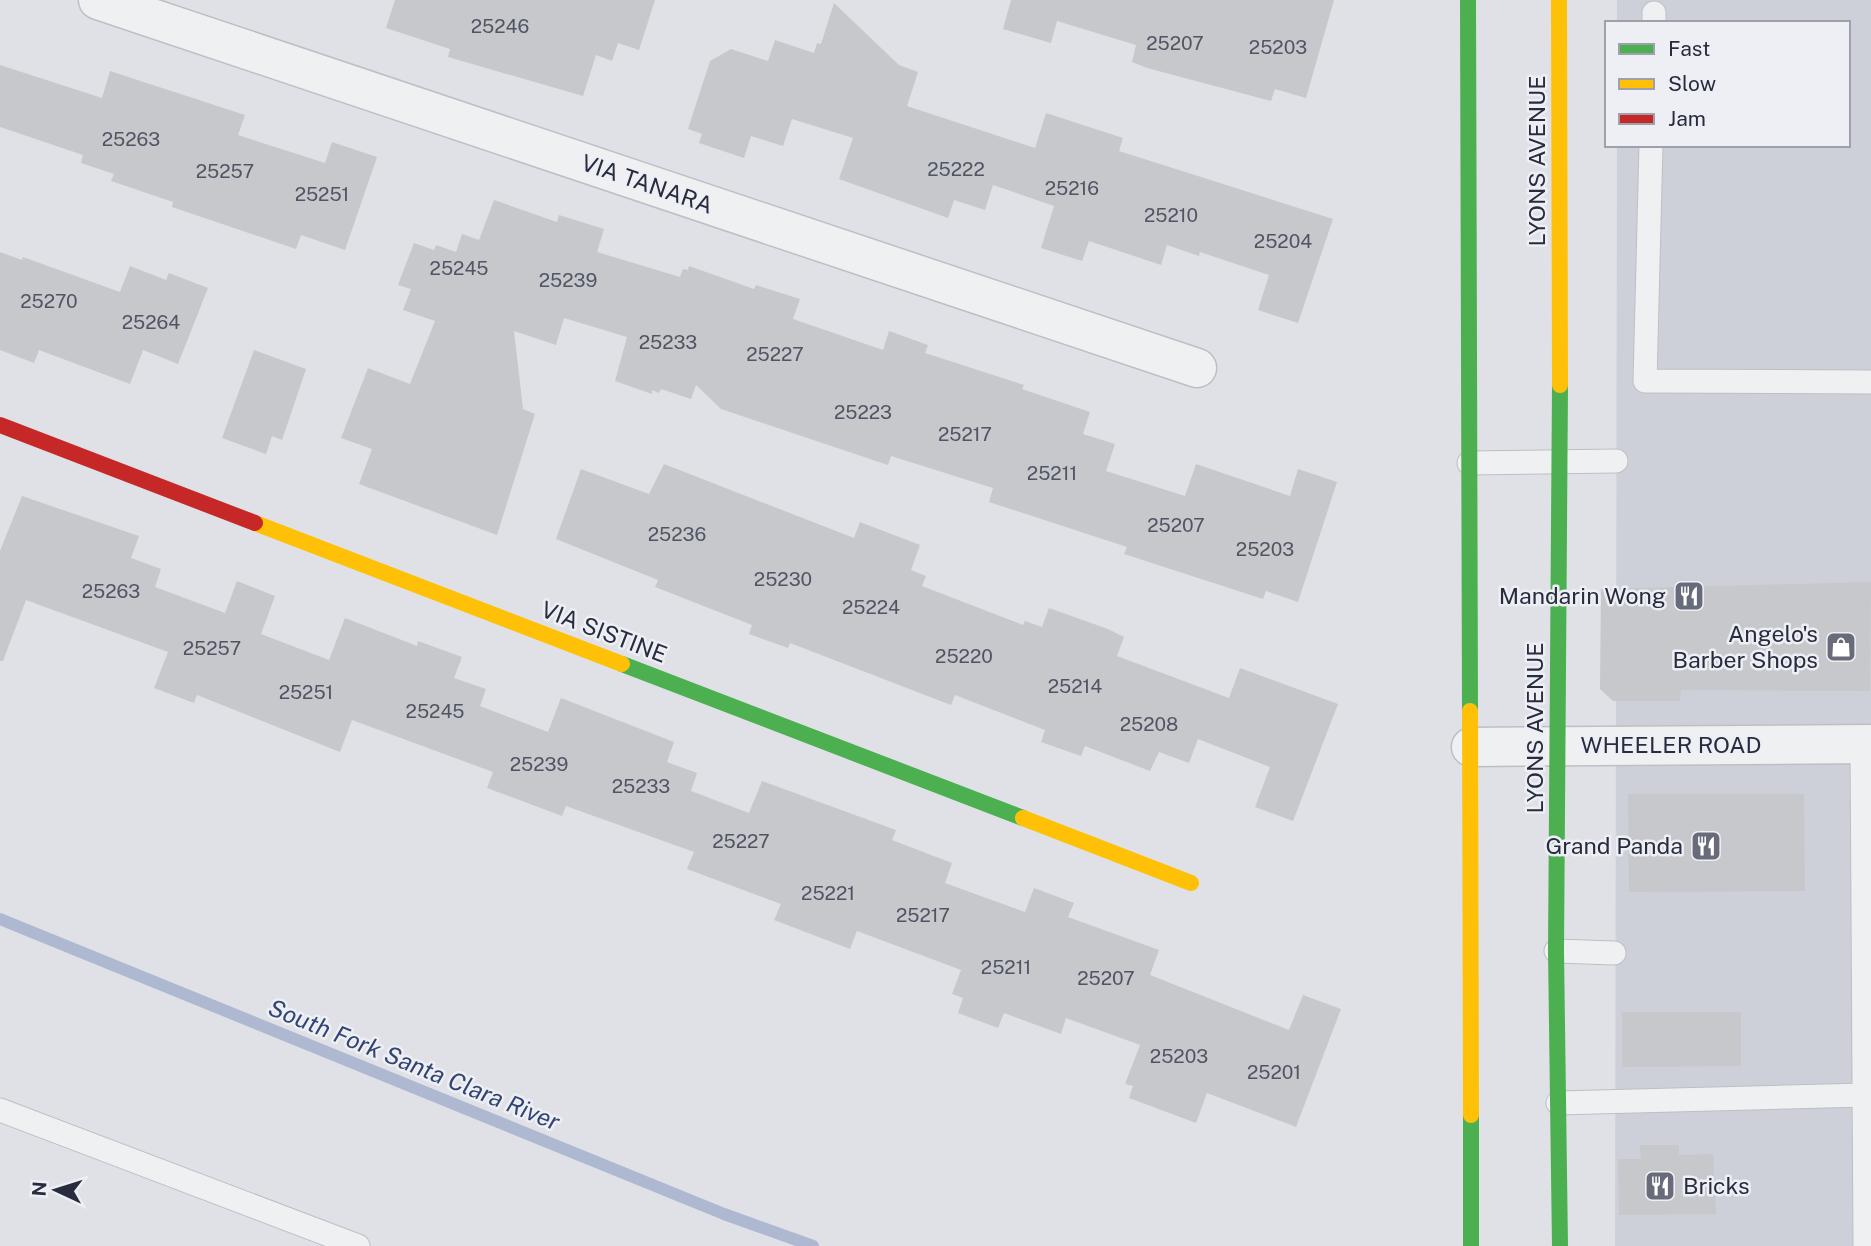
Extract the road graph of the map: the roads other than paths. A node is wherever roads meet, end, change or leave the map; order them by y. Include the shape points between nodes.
1 (98, 0) edge
2 (1468, 0) edge
3 (1559, 0) edge
4 (1651, 147) edge
5 (1197, 368) dead end
6 (1871, 382) edge
7 (0, 425) edge
8 (1616, 461) dead end
9 (1469, 463) junction
10 (1560, 463) junction
11 (1558, 744) junction
12 (1866, 744) edge
13 (1471, 747) junction
14 (1192, 883) dead end
15 (1556, 951) junction
16 (1614, 953) dead end
17 (1864, 1095) junction
18 (1558, 1103) junction
19 (0, 1110) edge
20 (358, 1246) edge
21 (1471, 1246) edge
22 (1560, 1246) edge
23 (1865, 1246) edge

1 - 5 street, VIA TANARA
2 - 9 main road
3 - 10 main road, LYONS AVENUE
4 - 6 lane via 1645,381
7 - 14 main road, VIA SISTINE
8 - 10 lane
9 - 10 lane
9 - 13 main road
10 - 11 main road, LYONS AVENUE
11 - 12 street, WHEELER ROAD
11 - 13 street, WHEELER ROAD
11 - 15 main road, LYONS AVENUE
12 - 17 lane
13 - 21 main road
15 - 16 lane
15 - 18 main road, LYONS AVENUE
17 - 18 lane
17 - 23 lane
18 - 22 main road, LYONS AVENUE
19 - 20 lane

